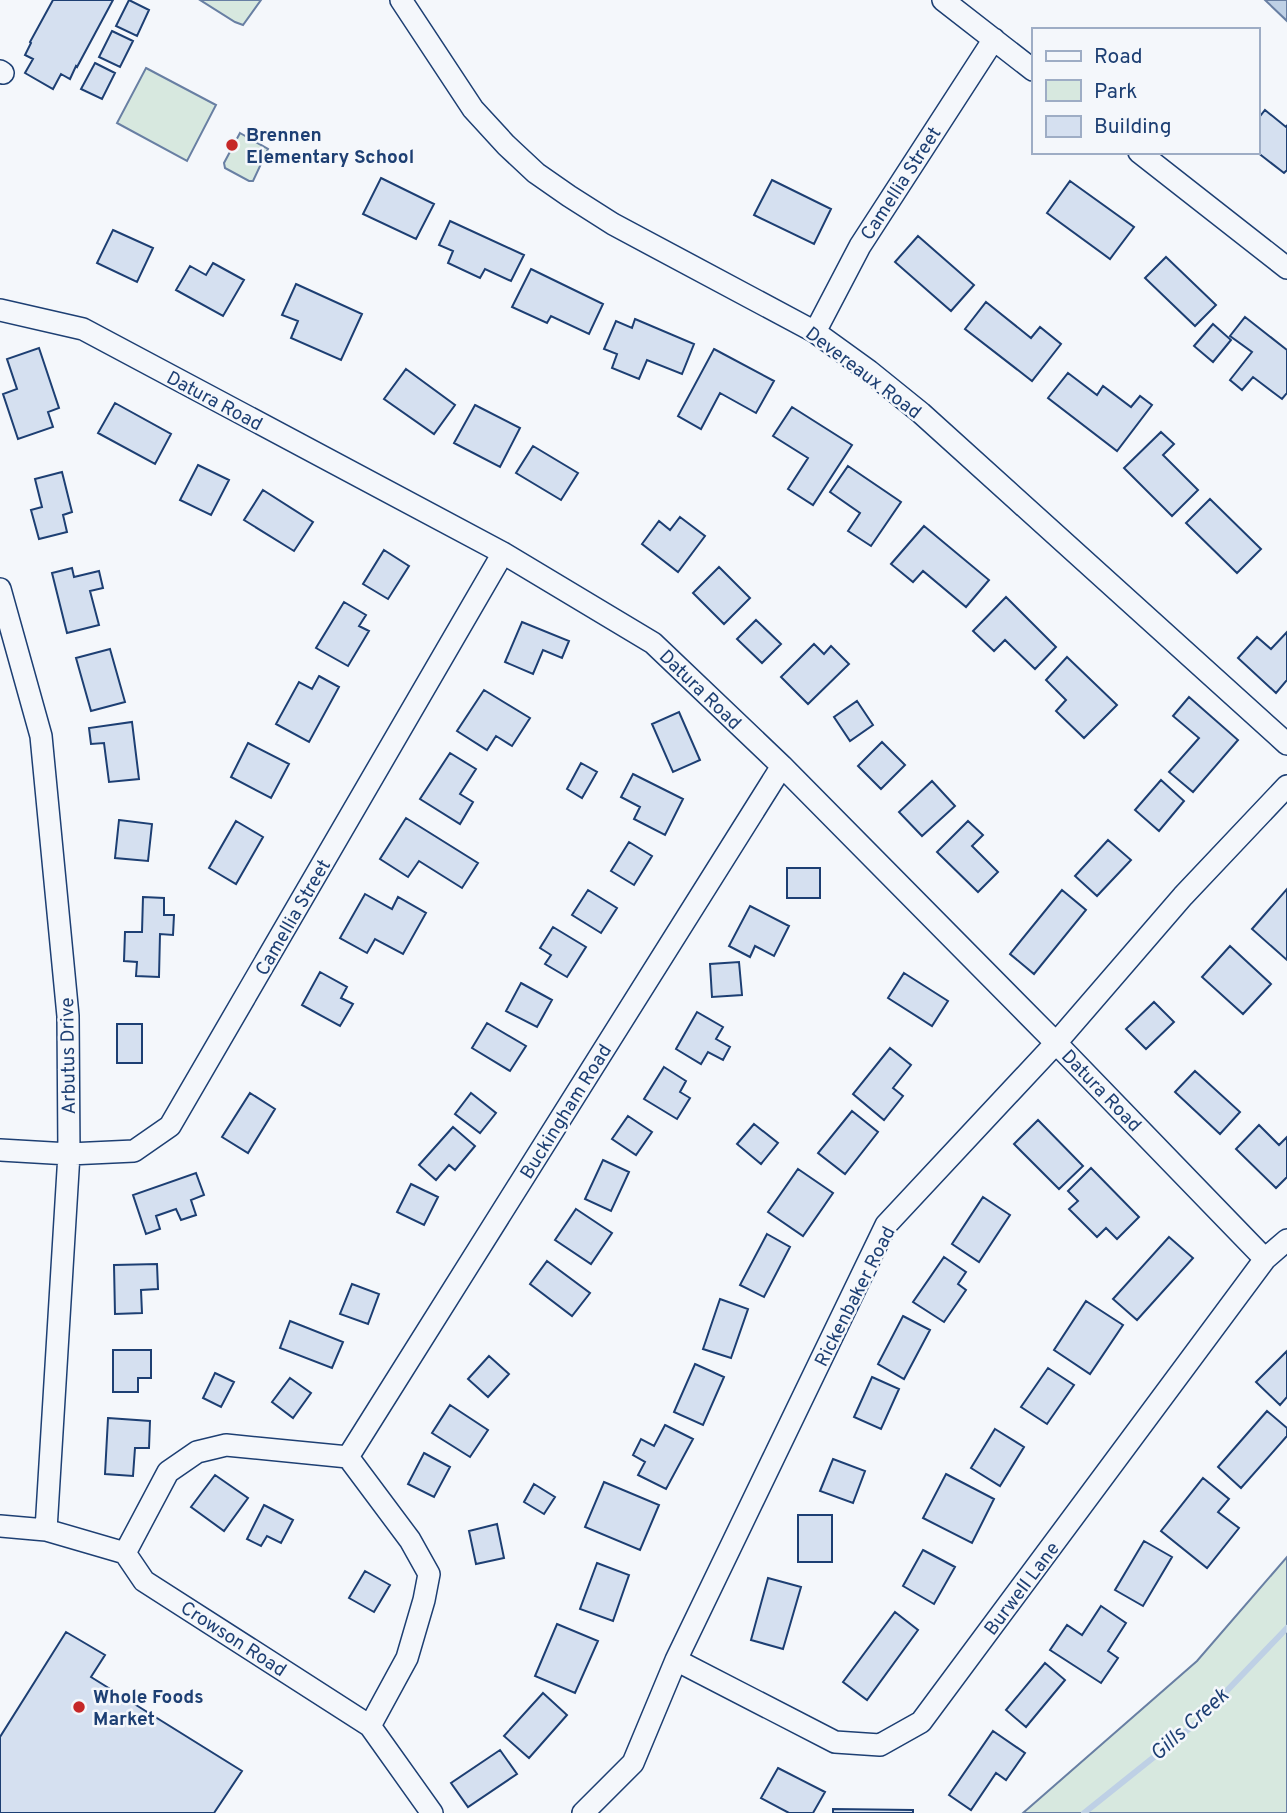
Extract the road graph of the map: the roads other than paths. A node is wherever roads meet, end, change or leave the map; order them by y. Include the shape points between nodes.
1 (401, 0) edge
2 (943, 0) edge
3 (994, 39) junction
4 (1032, 69) edge
5 (1142, 154) edge
6 (1287, 268) edge
7 (0, 310) edge
8 (815, 332) junction
9 (503, 553) junction
10 (0, 589) edge
11 (1287, 744) edge
12 (782, 766) junction
13 (1287, 786) edge
14 (1056, 1043) junction
15 (0, 1150) edge
16 (69, 1154) junction
17 (1287, 1240) edge
18 (1265, 1259) junction
19 (348, 1457) junction
20 (0, 1526) edge
21 (46, 1530) junction
22 (125, 1553) junction
23 (676, 1660) junction
24 (370, 1726) junction
25 (432, 1813) edge
26 (583, 1813) edge

1 - 8 street, Devereaux Road via 473,109 536,173 613,224
2 - 3 street
3 - 4 street
3 - 8 street, Camellia Street via 860,246
5 - 6 street
7 - 9 street, Datura Road via 83,329
8 - 11 street, Devereaux Road via 921,413
9 - 12 street, Datura Road via 653,643
9 - 16 street, Camellia Street via 170,1126 134,1151
10 - 16 street, Arbutus Drive via 41,736 68,1016
12 - 14 street, Datura Road
12 - 19 street, Buckingham Road
13 - 14 street, Rickenbaker Road via 1182,896
14 - 18 street, Datura Road
14 - 23 street, Rickenbaker Road via 886,1225
15 - 16 street, Camellia Street
16 - 21 street, Arbutus Drive
17 - 18 street, Burwell Lane
18 - 23 street, Burwell Lane via 921,1722 880,1745 835,1742
19 - 22 street via 226,1446 197,1452 169,1472
19 - 24 street via 410,1540 429,1574 407,1658
20 - 21 street
21 - 22 street
22 - 24 street, Crowson Road via 144,1581
23 - 26 street, Rickenbaker Road via 633,1762
24 - 25 street, Crowson Road

